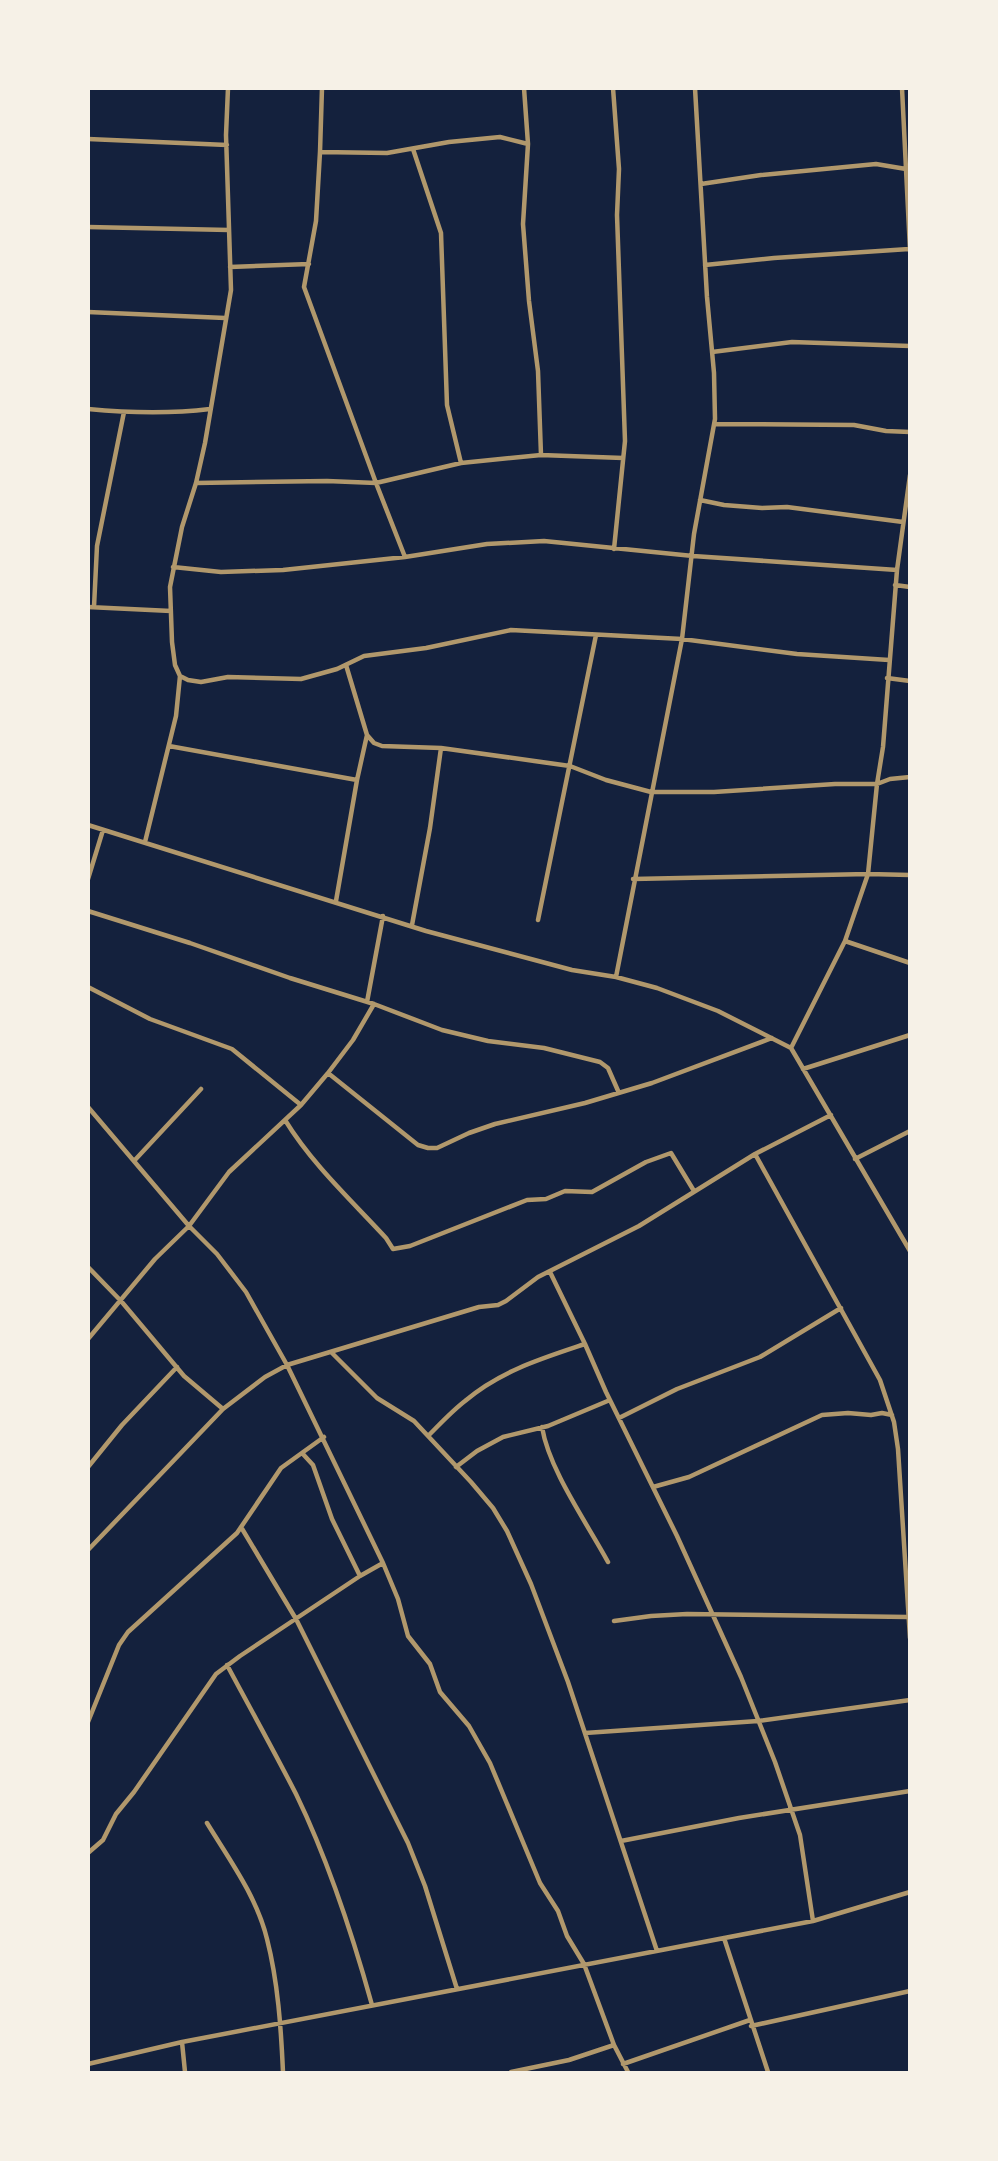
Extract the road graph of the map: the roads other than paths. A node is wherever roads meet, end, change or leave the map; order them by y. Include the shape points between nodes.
1 (228, 88) edge
2 (322, 88) edge
3 (524, 88) edge
4 (613, 88) edge
5 (695, 88) edge
6 (902, 88) edge
7 (88, 139) edge
8 (528, 144) junction
9 (226, 145) junction
10 (412, 149) junction
11 (320, 152) junction
12 (906, 169) junction
13 (701, 184) junction
14 (88, 227) edge
15 (229, 230) junction
16 (909, 249) edge
17 (309, 264) junction
18 (705, 266) junction
19 (230, 267) junction
20 (88, 312) edge
21 (225, 318) junction
22 (909, 346) edge
23 (712, 352) junction
24 (88, 409) edge
25 (210, 409) junction
26 (124, 412) junction
27 (714, 424) junction
28 (909, 432) edge
29 (542, 455) junction
30 (623, 458) junction
31 (461, 463) junction
32 (909, 475) edge
33 (196, 483) junction
34 (376, 483) junction
35 (700, 500) junction
36 (908, 506) edge
37 (903, 522) junction
38 (614, 549) junction
39 (693, 556) junction
40 (405, 557) junction
41 (173, 567) junction
42 (897, 570) junction
43 (895, 585) junction
44 (909, 587) edge
45 (91, 607) edge
46 (171, 611) junction
47 (596, 635) junction
48 (682, 639) junction
49 (889, 660) junction
50 (346, 665) junction
51 (180, 676) junction
52 (887, 678) junction
53 (909, 681) edge
54 (367, 735) junction
55 (169, 746) junction
56 (441, 748) junction
57 (570, 766) junction
58 (909, 777) edge
59 (357, 780) junction
60 (877, 784) junction
61 (651, 792) junction
62 (88, 825) edge
63 (103, 830) junction
64 (145, 842) junction
65 (868, 874) junction
66 (909, 875) edge
67 (88, 879) edge
68 (633, 879) junction
69 (336, 901) junction
70 (88, 911) edge
71 (383, 916) junction
72 (538, 920) dead end
73 (412, 925) junction
74 (846, 941) junction
75 (909, 963) edge
76 (616, 977) junction
77 (88, 987) edge
78 (367, 1002) junction
79 (374, 1004) junction
80 (909, 1035) edge
81 (772, 1038) junction
82 (791, 1048) junction
83 (803, 1069) junction
84 (328, 1073) junction
85 (201, 1089) dead end
86 (619, 1093) junction
87 (301, 1105) junction
88 (88, 1107) edge
89 (831, 1114) junction
90 (285, 1120) junction
91 (909, 1131) edge
92 (755, 1154) junction
93 (855, 1159) junction
94 (134, 1161) junction
95 (694, 1191) junction
96 (189, 1226) junction
97 (909, 1251) edge
98 (88, 1267) edge
99 (550, 1272) junction
100 (121, 1300) junction
101 (841, 1308) junction
102 (88, 1339) edge
103 (585, 1344) junction
104 (332, 1353) junction
105 (287, 1365) junction
106 (177, 1367) junction
107 (610, 1400) junction
108 (223, 1409) junction
109 (892, 1415) junction
110 (619, 1418) junction
111 (542, 1427) junction
112 (428, 1436) junction
113 (324, 1437) junction
114 (302, 1453) junction
115 (88, 1467) edge
116 (456, 1467) junction
117 (653, 1487) junction
118 (241, 1527) junction
119 (907, 1538) edge
120 (88, 1550) edge
121 (608, 1562) dead end
122 (383, 1563) junction
123 (360, 1576) junction
124 (713, 1614) junction
125 (908, 1617) edge
126 (296, 1619) junction
127 (614, 1622) dead end
128 (909, 1638) edge
129 (227, 1665) junction
130 (909, 1700) edge
131 (758, 1721) junction
132 (88, 1722) edge
133 (585, 1733) junction
134 (909, 1791) edge
135 (791, 1810) junction
136 (207, 1823) dead end
137 (621, 1841) junction
138 (88, 1853) edge
139 (909, 1892) edge
140 (813, 1921) junction
141 (724, 1938) junction
142 (657, 1951) junction
143 (584, 1964) junction
144 (457, 1989) junction
145 (909, 1991) edge
146 (372, 2005) junction
147 (280, 2023) junction
148 (750, 2023) junction
149 (182, 2042) junction
150 (614, 2045) junction
151 (88, 2064) edge
152 (623, 2064) junction
153 (185, 2073) edge
154 (283, 2073) edge
155 (511, 2073) edge
156 (628, 2073) edge
157 (768, 2073) edge

1 - 9 street
2 - 11 street
3 - 8 street
4 - 30 street via 619,169
5 - 13 street
6 - 12 street
7 - 9 street
8 - 10 street via 500,137
8 - 29 street via 523,224
9 - 15 street
10 - 11 street via 387,153
10 - 31 street via 441,233 447,405
11 - 17 street
12 - 13 street via 876,164
12 - 16 street
13 - 18 street
14 - 15 street
15 - 19 street
16 - 18 street
17 - 19 street
17 - 34 street via 304,287
18 - 23 street
19 - 21 street via 231,290
20 - 21 street
21 - 25 street
22 - 23 street via 792,342
23 - 27 street
24 - 26 street
25 - 26 street
25 - 33 street
26 - 45 street via 97,546
27 - 28 street via 854,425
27 - 35 street
29 - 30 street
29 - 31 street
30 - 38 street
31 - 34 street
32 - 36 street
33 - 34 street
33 - 41 street
34 - 40 street
35 - 37 street
35 - 39 street
36 - 37 street
37 - 42 street
38 - 39 street
38 - 40 street via 544,541 487,543
39 - 42 street
39 - 48 street
40 - 41 street via 283,570 221,572
41 - 46 street
42 - 43 street
43 - 44 street
43 - 49 street
45 - 46 street
46 - 51 street via 175,665
47 - 48 street
47 - 50 street via 511,630 364,656
47 - 57 street
48 - 49 street via 797,654
48 - 61 street
49 - 52 street
50 - 51 street via 301,679 228,677 201,682
50 - 54 street
51 - 55 street
52 - 53 street
52 - 60 street
54 - 56 street via 382,746
54 - 59 street
55 - 59 street
55 - 64 street
56 - 57 street
56 - 73 street
57 - 61 street
57 - 72 street
58 - 60 street
59 - 69 street
60 - 61 street
60 - 65 street
61 - 68 street
62 - 63 street
63 - 64 street
63 - 67 street
64 - 69 street
65 - 66 street
65 - 68 street
65 - 74 street
68 - 76 street
69 - 71 street
70 - 78 street
71 - 73 street
71 - 78 street
73 - 76 street via 572,970
74 - 75 street
74 - 82 street
76 - 81 street via 718,1011
77 - 87 street via 150,1019 232,1048
78 - 79 street
79 - 84 street
79 - 86 street via 442,1030 600,1062 608,1068
80 - 83 street
81 - 82 street
81 - 86 street
82 - 83 street
83 - 89 street
84 - 86 street via 418,1145 428,1148 437,1148 495,1124
84 - 87 street
85 - 94 street
87 - 90 street
88 - 94 street
89 - 92 street
89 - 93 street
90 - 95 street via 316,1163 393,1249 410,1246 527,1200 546,1199 565,1191 592,1192 671,1153
90 - 96 street via 229,1172
91 - 93 street
92 - 95 street
92 - 101 street
93 - 97 street
94 - 96 street
95 - 99 street via 649,1221
96 - 100 street
96 - 105 street via 246,1292
98 - 100 street
99 - 103 street
99 - 104 street via 498,1305 479,1307
100 - 102 street
100 - 106 street
101 - 109 street via 880,1380
101 - 110 street via 760,1357 683,1386
103 - 107 street
103 - 112 street via 517,1368 494,1381 466,1400
104 - 105 street
104 - 112 street via 377,1398 414,1421
105 - 108 street
105 - 113 street
106 - 108 street
106 - 115 street
107 - 110 street
107 - 111 street
108 - 120 street
109 - 117 street via 822,1415 689,1477
109 - 119 street
110 - 117 street
111 - 116 street via 502,1437
111 - 121 street via 555,1466
112 - 116 street
113 - 114 street
113 - 122 street
114 - 118 street via 281,1468
114 - 123 street via 313,1465 332,1519
116 - 133 street via 493,1508 507,1531 539,1605
117 - 124 street
118 - 126 street
118 - 132 street via 128,1632
119 - 125 street
122 - 123 street
122 - 143 street via 408,1636 430,1664 440,1692 469,1726 490,1763 540,1883
123 - 126 street
124 - 125 street
124 - 127 street via 651,1616
124 - 131 street
125 - 128 street
126 - 129 street
126 - 144 street via 408,1843
129 - 138 street via 216,1674 116,1814 104,1840
129 - 146 street via 325,1860 353,1935
130 - 131 street
131 - 133 street
131 - 135 street
133 - 137 street
134 - 135 street
135 - 137 street
135 - 140 street via 800,1835
136 - 147 street via 260,1919 269,1948
137 - 142 street
139 - 140 street
140 - 141 street
141 - 142 street
141 - 148 street
142 - 143 street
143 - 144 street
143 - 150 street
144 - 146 street
145 - 148 street
146 - 147 street
147 - 149 street
147 - 154 street
148 - 152 street
148 - 157 street
149 - 151 street
149 - 153 street
150 - 152 street
150 - 155 street
152 - 156 street

